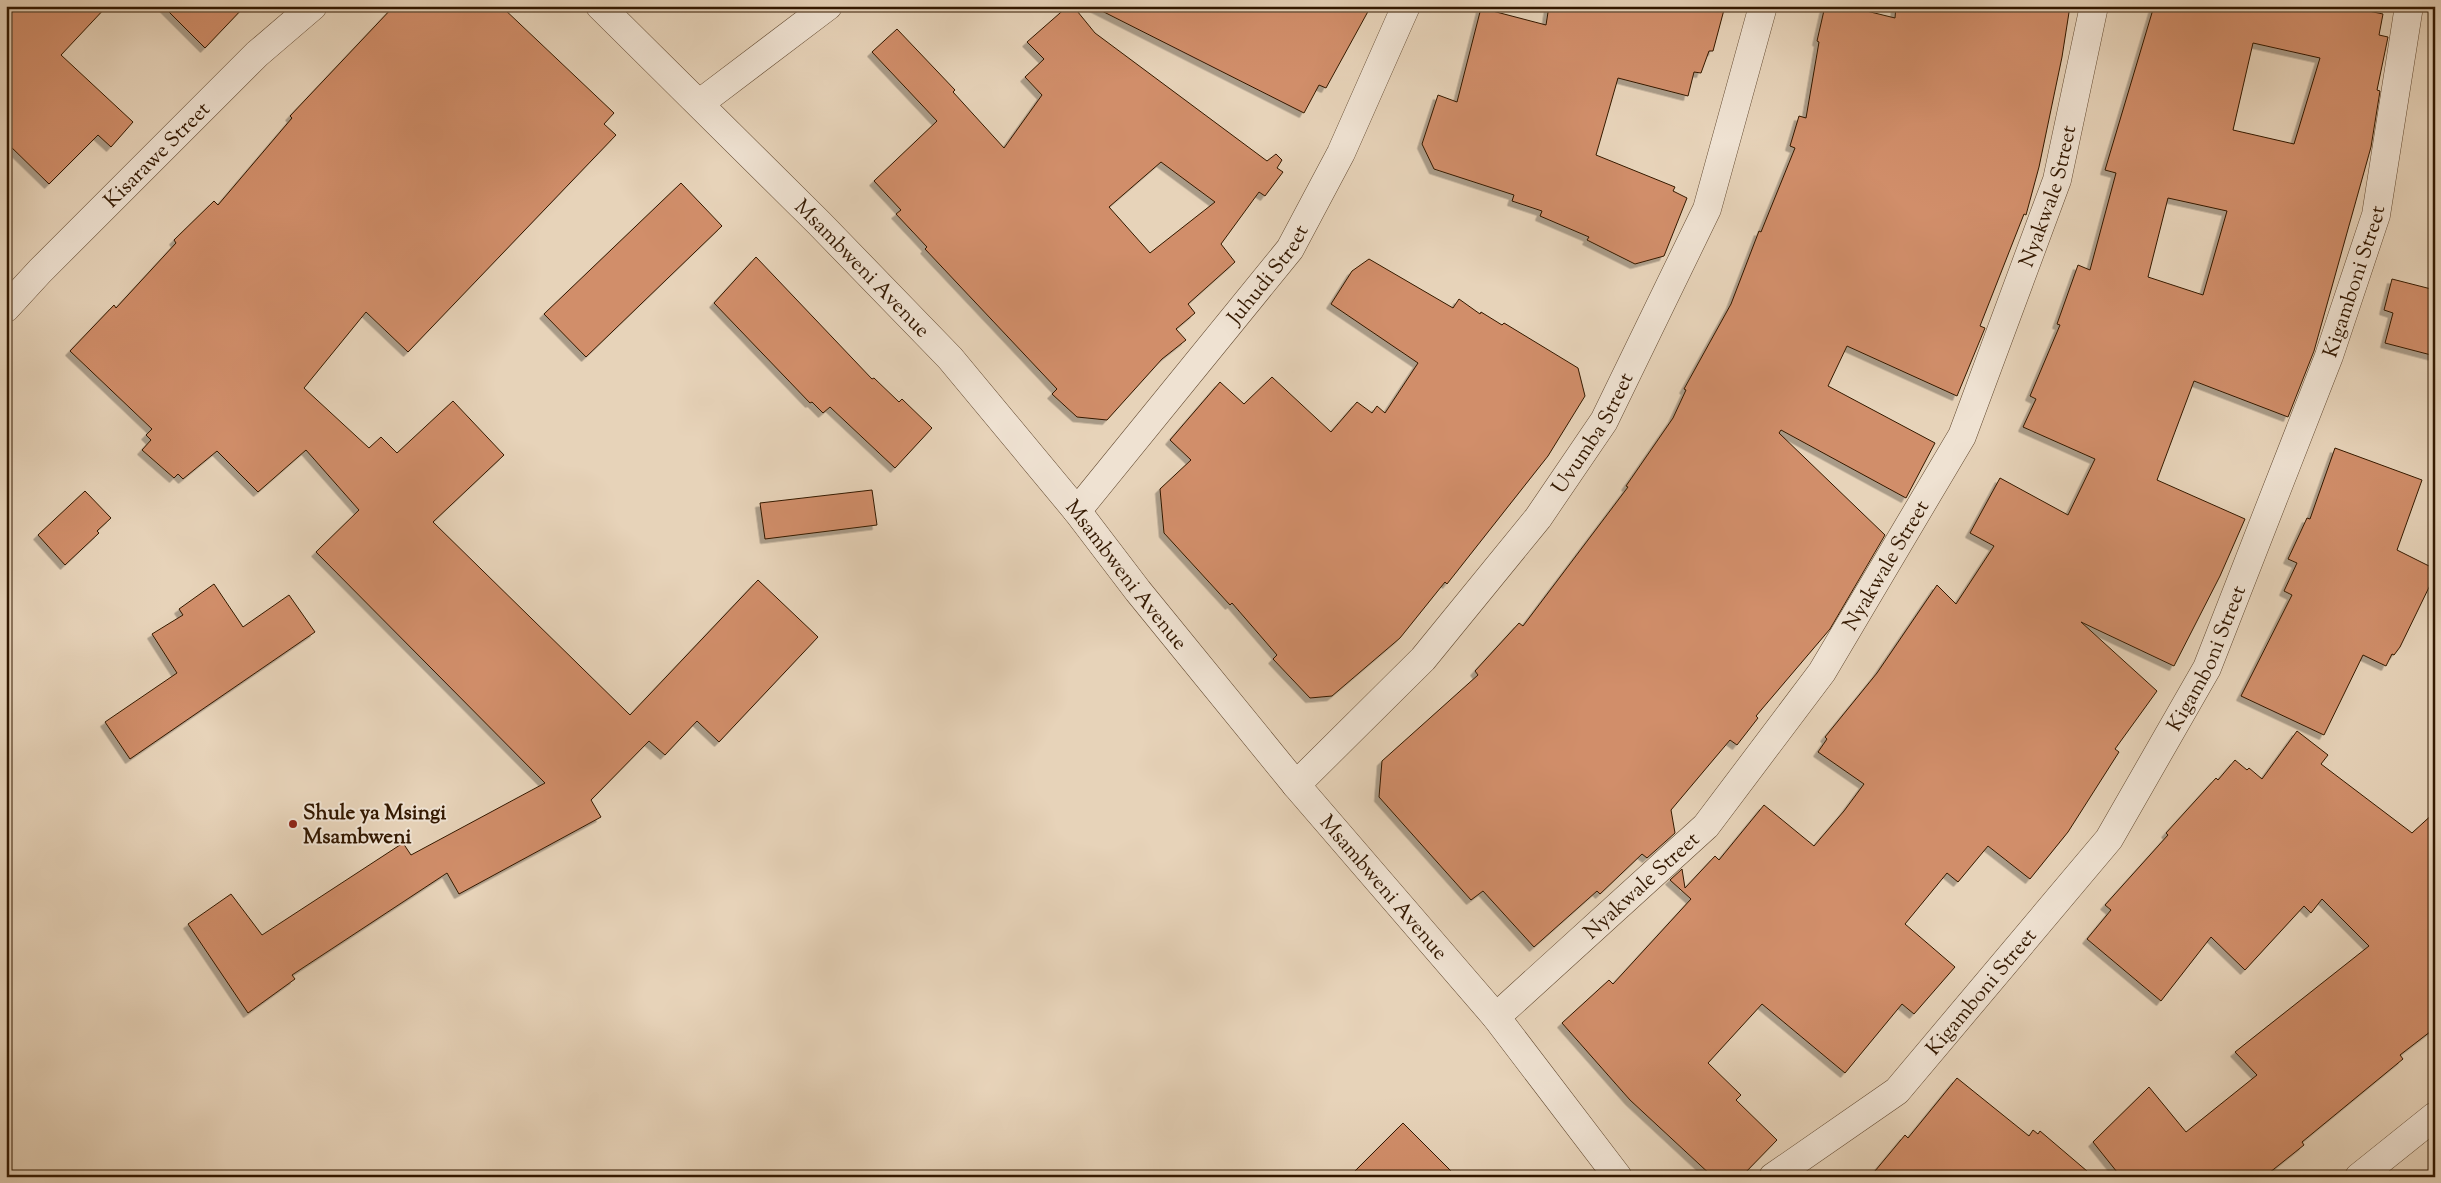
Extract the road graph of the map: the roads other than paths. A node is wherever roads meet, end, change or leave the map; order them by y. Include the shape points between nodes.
1 (313, 6) edge
2 (600, 6) edge
3 (828, 6) edge
4 (1406, 6) edge
5 (1763, 6) edge
6 (2094, 6) edge
7 (2409, 6) edge
8 (700, 103) junction
9 (6, 308) edge
10 (1077, 511) junction
11 (1296, 785) junction
12 (1496, 1017) junction
13 (2435, 1116) edge
14 (1618, 1177) edge
15 (1773, 1177) edge
16 (2359, 1177) edge

1 - 9 street, Kisarawe Street via 257,54
2 - 8 street, Msambweni Avenue
3 - 8 street
4 - 10 street, Juhudi Street via 1341,153 1290,249
5 - 11 street, Uvumba Street via 1708,209 1604,421 1538,518 1423,659
6 - 12 street, Nyakwale Street via 2057,180 1957,444 1822,672 1706,826
7 - 15 street, Kigamboni Street via 2376,215 2329,356 2208,668 2109,838 1898,1091
8 - 10 street, Msambweni Avenue via 950,358
10 - 11 street, Msambweni Avenue
11 - 12 street, Msambweni Avenue
12 - 14 street, Msambweni Avenue
13 - 16 street

